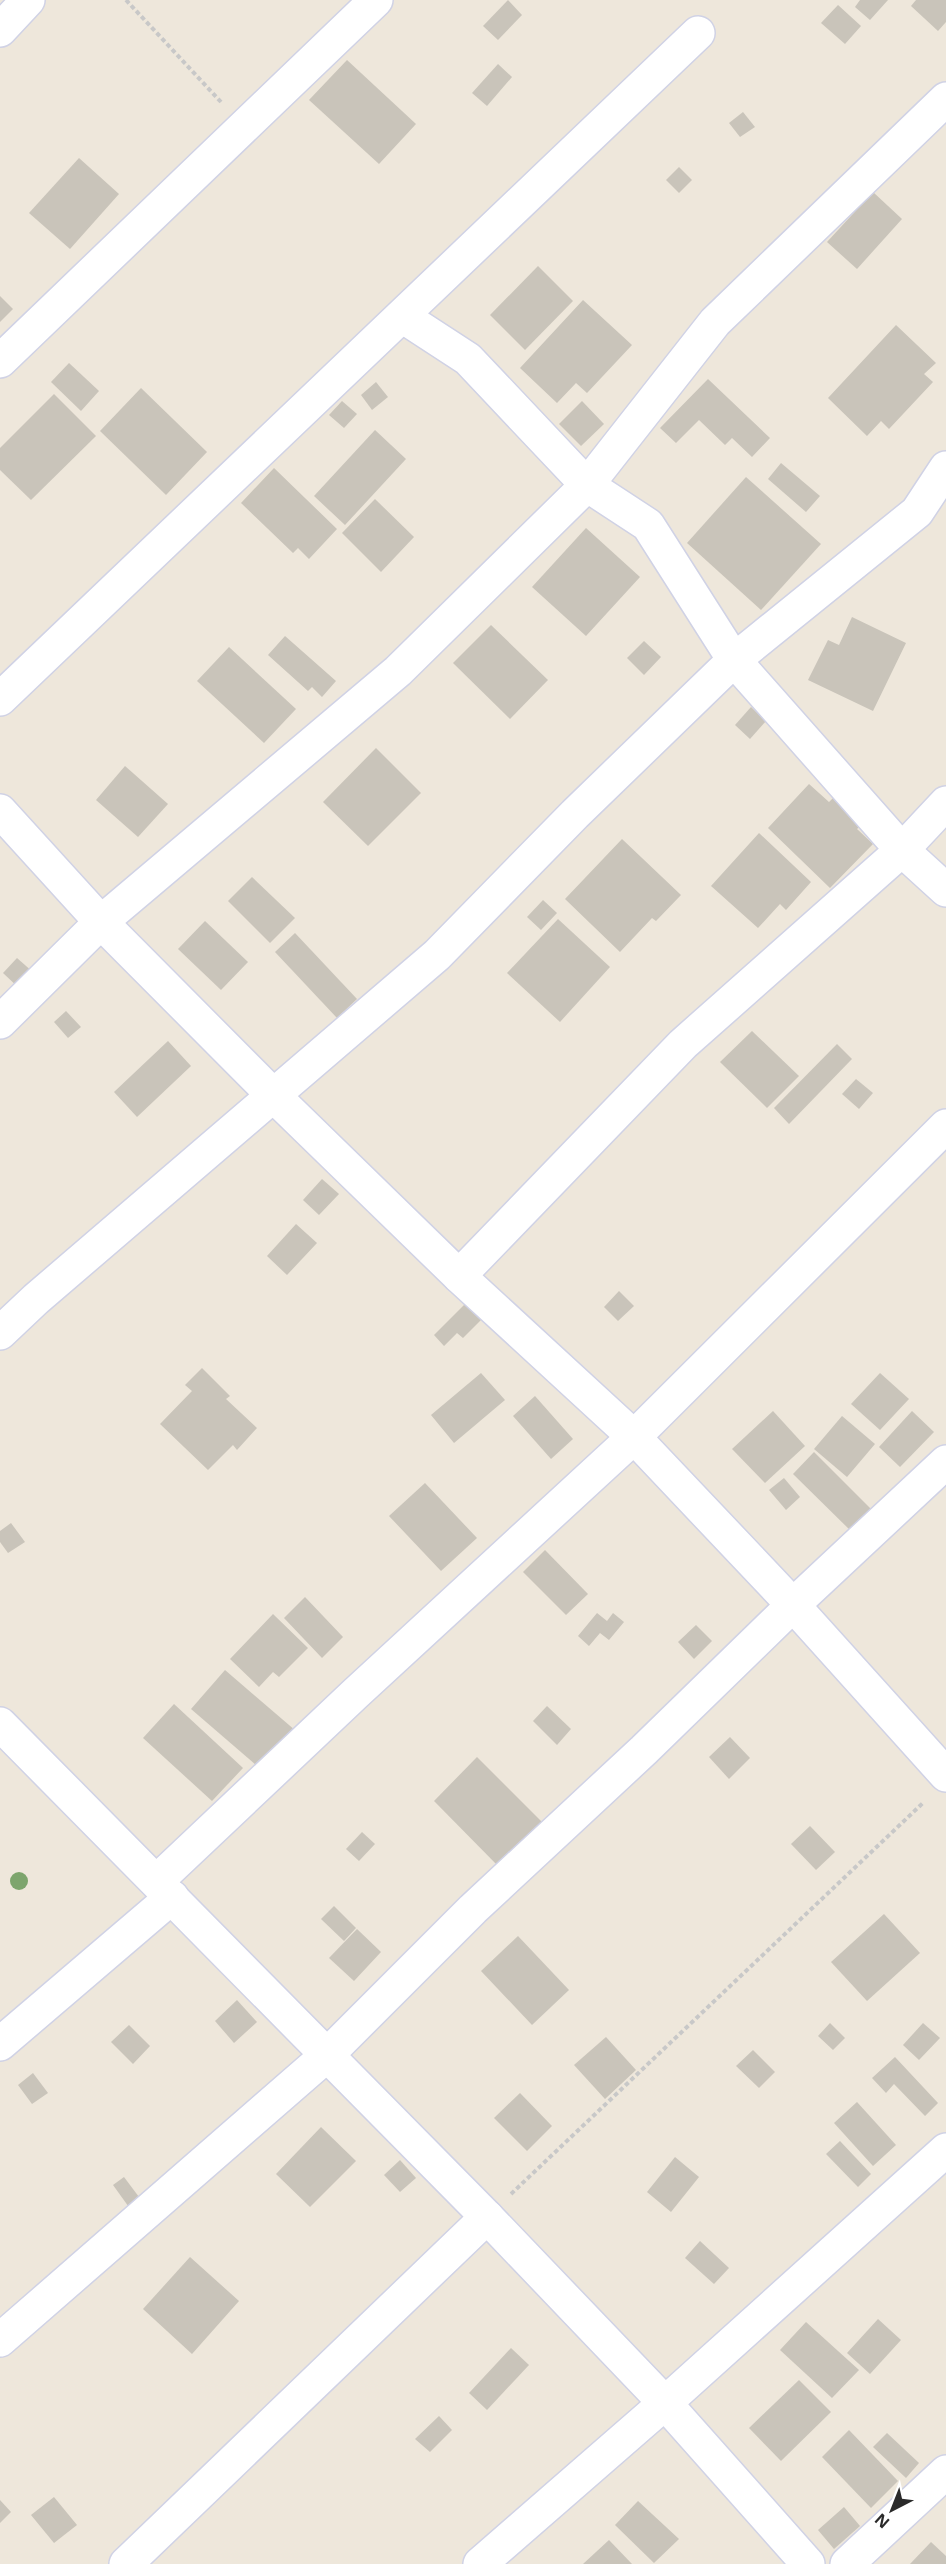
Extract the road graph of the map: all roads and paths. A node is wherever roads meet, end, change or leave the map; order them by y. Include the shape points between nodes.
1 (28, 0) edge
2 (126, 0) edge
3 (376, 0) edge
4 (0, 30) edge
5 (698, 33) dead end
6 (946, 99) edge
7 (244, 127) junction
8 (402, 316) junction
9 (0, 360) edge
10 (946, 468) edge
11 (587, 485) junction
12 (734, 660) junction
13 (0, 699) edge
14 (946, 803) edge
15 (0, 811) edge
16 (902, 850) junction
17 (946, 890) edge
18 (101, 922) junction
19 (0, 1022) edge
20 (274, 1096) junction
21 (946, 1126) edge
22 (459, 1276) junction
23 (0, 1333) edge
24 (634, 1437) junction
25 (946, 1462) edge
26 (793, 1605) junction
27 (0, 1724) edge
28 (937, 1786) edge
29 (164, 1889) junction
30 (0, 2044) edge
31 (326, 2056) junction
32 (946, 2150) edge
33 (487, 2217) junction
34 (0, 2340) edge
35 (665, 2403) junction
36 (946, 2472) edge
37 (126, 2564) edge
38 (480, 2564) edge
39 (808, 2564) edge
40 (847, 2564) edge

1 - 4 street
2 - 7 path
3 - 7 street
5 - 8 street
6 - 11 street via 715,322
7 - 9 street
8 - 11 street via 468,358
8 - 13 street
10 - 12 street via 917,512
11 - 12 street via 648,525
11 - 18 street via 398,671
12 - 16 street
12 - 20 street via 436,955
14 - 16 street
15 - 18 street
16 - 17 street
16 - 22 street via 683,1044
18 - 19 street
18 - 20 street
20 - 22 street
20 - 23 street
21 - 24 street
22 - 24 street
24 - 26 street
24 - 29 street via 356,1692
25 - 26 street
26 - 28 street
26 - 31 street via 473,1909
27 - 29 street
28 - 33 path
29 - 30 street
29 - 31 street
31 - 33 street
31 - 34 street
32 - 35 street
33 - 35 street
33 - 37 street
35 - 38 street
35 - 39 street
36 - 40 street

